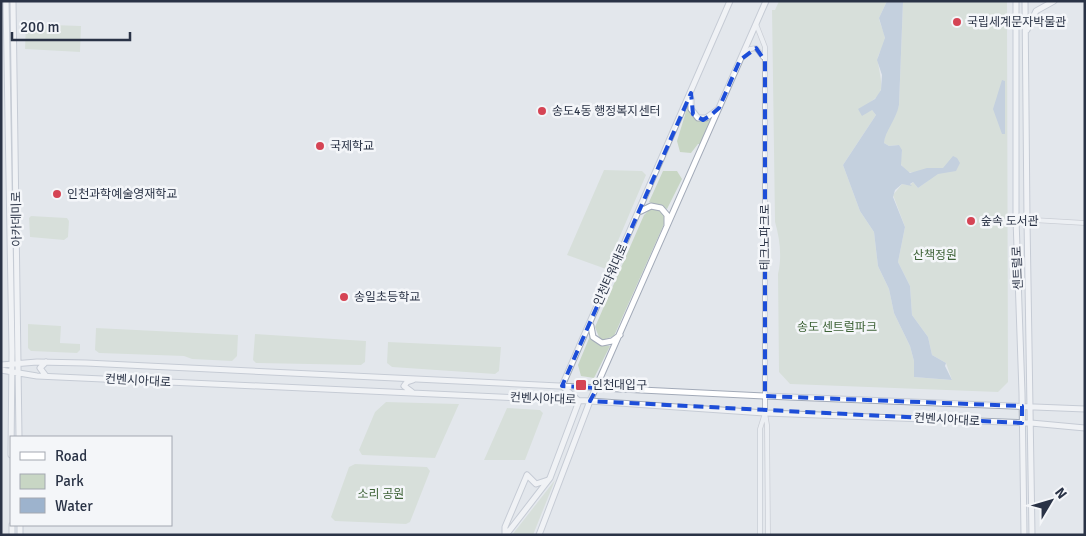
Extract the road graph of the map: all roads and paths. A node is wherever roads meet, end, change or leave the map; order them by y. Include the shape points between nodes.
1 (6, 1) edge
2 (14, 1) edge
3 (730, 1) edge
4 (766, 1) edge
5 (1016, 1) edge
6 (1025, 1) edge
7 (1054, 1) edge
8 (756, 23) junction
9 (1026, 33) junction
10 (740, 60) junction
11 (765, 61) junction
12 (691, 93) junction
13 (719, 108) junction
14 (638, 215) junction
15 (1016, 219) junction
16 (1026, 220) junction
17 (1085, 223) edge
18 (667, 230) junction
19 (592, 318) junction
20 (622, 333) junction
21 (46, 362) junction
22 (18, 364) junction
23 (1, 365) edge
24 (11, 368) junction
25 (1, 370) edge
26 (18, 372) junction
27 (46, 376) junction
28 (418, 379) junction
29 (562, 386) junction
30 (597, 388) junction
31 (418, 394) junction
32 (765, 396) junction
33 (579, 401) junction
34 (590, 401) junction
35 (1022, 406) junction
36 (1031, 406) junction
37 (1085, 409) edge
38 (765, 412) junction
39 (1022, 423) junction
40 (1031, 423) junction
41 (1085, 428) edge
42 (11, 436) edge
43 (19, 436) edge
44 (550, 478) junction
45 (506, 535) edge
46 (539, 535) edge
47 (760, 535) edge
48 (768, 535) edge
49 (1024, 535) edge
50 (1032, 535) edge

1 - 24 main road, 아카데미로
2 - 22 main road, 아카데미로
3 - 12 main road, 인천타워대로
4 - 8 main road
5 - 15 main road, 센트럴로
6 - 9 main road, 센트럴로
7 - 9 main road via 1036,11
8 - 10 main road
8 - 11 street, 테크노파크로 via 764,42
9 - 16 main road, 센트럴로
10 - 11 street via 756,48
10 - 13 main road
11 - 32 street, 테크노파크로
12 - 13 main road via 691,109 698,118 709,117
12 - 14 main road, 인천타워대로
13 - 18 main road
14 - 18 main road via 649,206 661,208 667,215
14 - 19 main road, 인천타워대로
15 - 16 street
15 - 35 main road, 센트럴로
16 - 17 street
16 - 36 main road, 센트럴로
18 - 20 main road
19 - 20 main road via 591,332 597,342 609,343
19 - 29 main road, 인천타워대로
20 - 30 main road
21 - 22 main road, 컨벤시아대로
21 - 27 main road via 40,368
21 - 28 main road, 컨벤시아대로
22 - 24 main road, 컨벤시아대로
22 - 26 main road, 아카데미로
23 - 24 main road, 컨벤시아대로
24 - 25 main road, 컨벤시아대로
24 - 26 main road, 컨벤시아대로
24 - 42 main road, 아카데미로
26 - 27 main road, 컨벤시아대로
26 - 43 main road, 아카데미로
27 - 31 main road, 컨벤시아대로
28 - 29 main road, 컨벤시아대로
28 - 31 main road via 410,380 404,386
29 - 30 main road, 컨벤시아대로
29 - 33 main road
30 - 32 main road, 컨벤시아대로
30 - 34 main road
31 - 33 main road, 컨벤시아대로
32 - 35 main road, 컨벤시아대로
32 - 38 street, 테크노파크로
33 - 34 main road, 컨벤시아대로
33 - 44 main road
34 - 38 main road, 컨벤시아대로
34 - 46 main road
35 - 36 main road
35 - 39 main road, 센트럴로
36 - 37 main road
36 - 40 main road, 센트럴로
38 - 39 main road, 컨벤시아대로
38 - 47 street, 테크노파크로 via 760,429
38 - 48 street, 테크노파크로
39 - 40 main road, 컨벤시아대로
39 - 49 main road, 센트럴로
40 - 41 main road, 컨벤시아대로
40 - 50 main road, 센트럴로
44 - 45 main road
44 - 45 main road via 540,484 524,484 505,527

